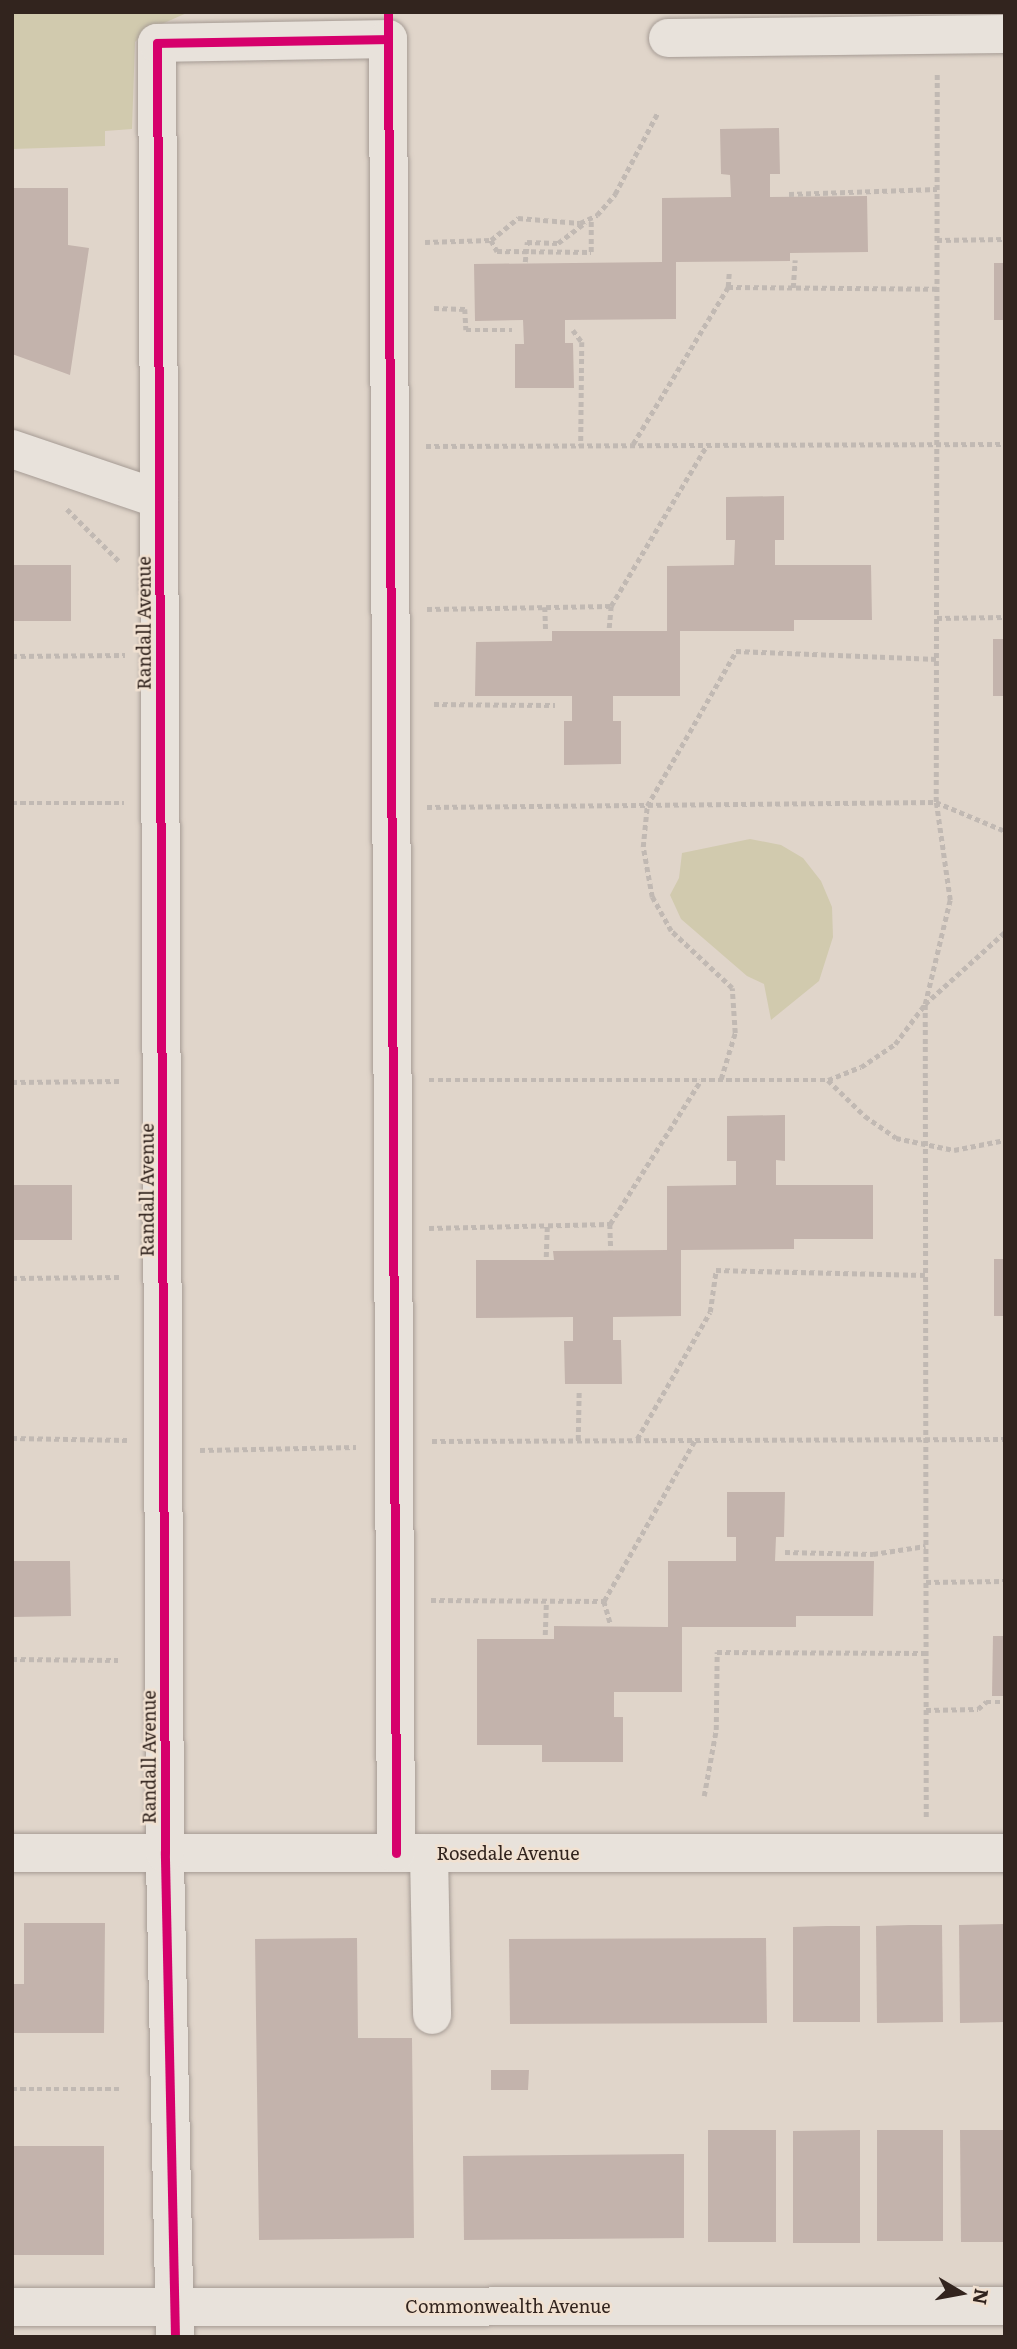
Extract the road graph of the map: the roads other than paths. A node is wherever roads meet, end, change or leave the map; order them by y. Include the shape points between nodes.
1 (1005, 34) edge
2 (668, 38) dead end
3 (12, 449) edge
4 (159, 499) junction
5 (12, 1853) edge
6 (165, 1853) junction
7 (413, 1853) junction
8 (1005, 1853) edge
9 (432, 2015) dead end
10 (1005, 2306) edge
11 (12, 2307) edge
12 (175, 2321) edge

1 - 2 street
3 - 4 street
4 - 6 street, Randall Avenue
4 - 7 street, Randall Avenue via 157,43 388,40 393,1228 378,1445 395,1600
5 - 6 street, Rosedale Avenue
6 - 7 street, Rosedale Avenue
6 - 12 street, Randall Avenue
7 - 8 street, Rosedale Avenue
7 - 9 street
10 - 12 street, Commonwealth Avenue
11 - 12 street, Commonwealth Avenue

